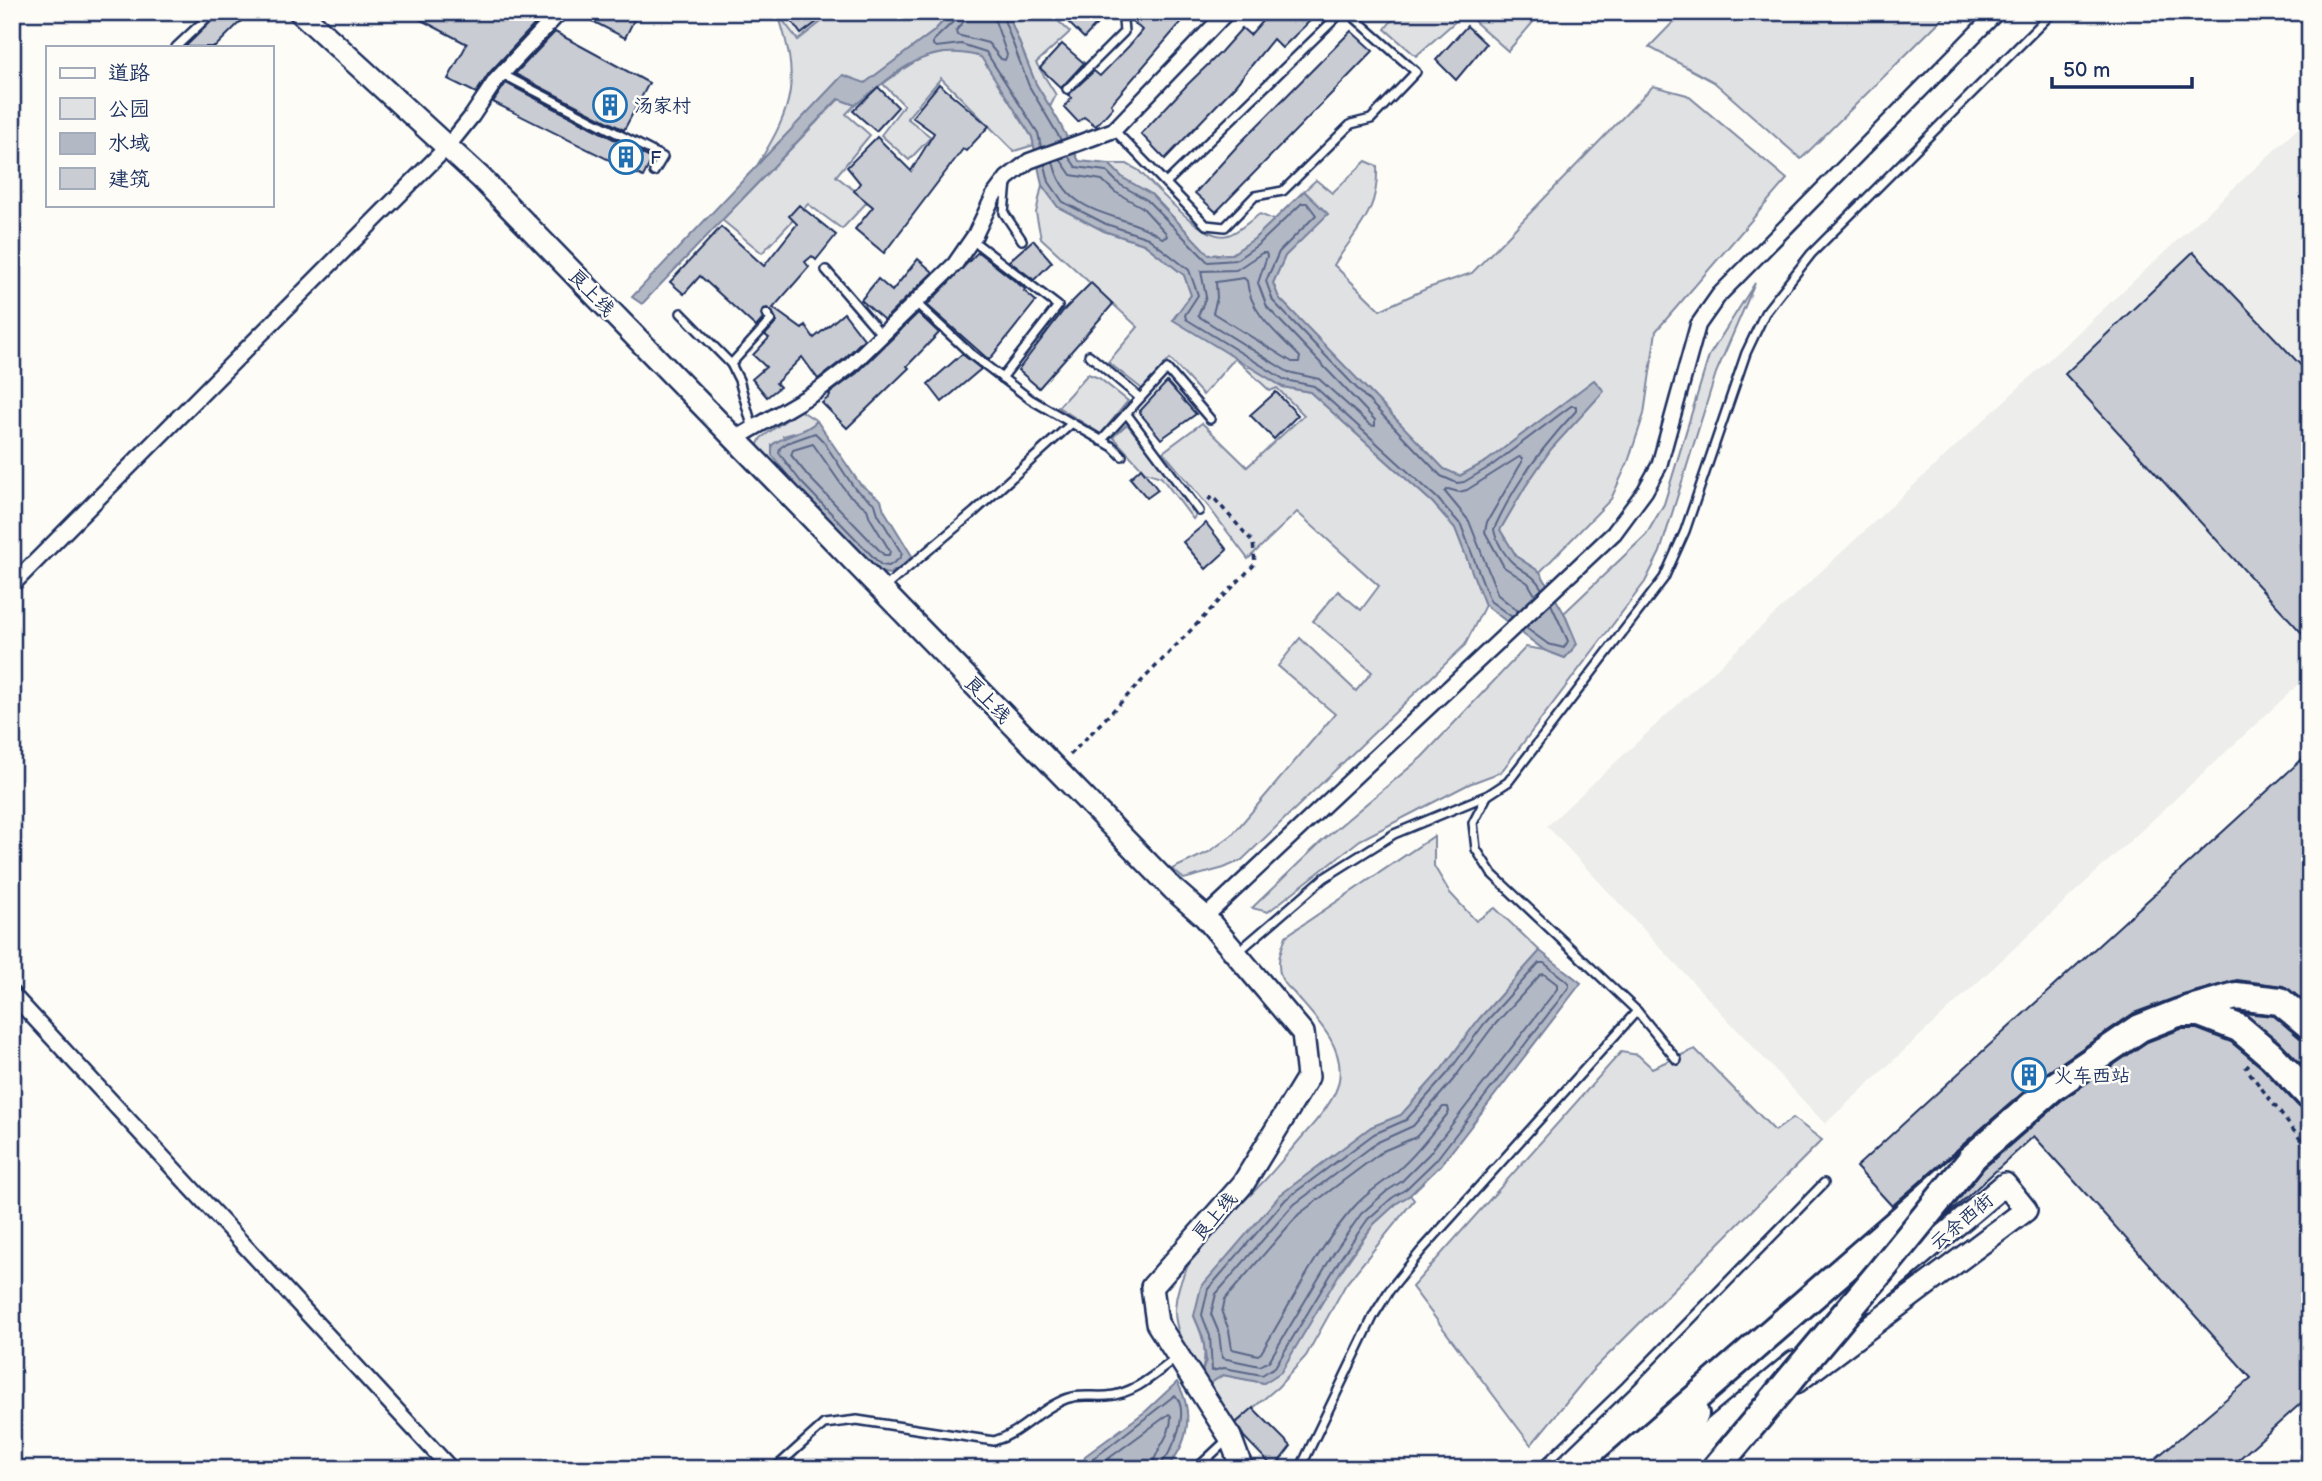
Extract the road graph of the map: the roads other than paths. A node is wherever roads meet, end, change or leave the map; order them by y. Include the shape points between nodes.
1 (213, 12) edge
2 (300, 12) edge
3 (560, 12) edge
4 (1130, 12) edge
5 (1227, 12) edge
6 (1342, 12) edge
7 (1348, 12) edge
8 (1997, 12) edge
9 (2053, 12) edge
10 (177, 46) edge
11 (502, 74) junction
12 (1067, 89) dead end
13 (1114, 130) junction
14 (447, 146) junction
15 (654, 172) dead end
16 (1007, 178) junction
17 (1166, 184) junction
18 (972, 240) junction
19 (1022, 240) dead end
20 (826, 270) dead end
21 (915, 302) junction
22 (681, 313) dead end
23 (767, 314) dead end
24 (882, 335) junction
25 (1088, 355) dead end
26 (731, 364) junction
27 (1002, 377) junction
28 (1140, 398) junction
29 (1126, 413) junction
30 (1210, 419) dead end
31 (1071, 424) junction
32 (744, 434) junction
33 (1101, 441) junction
34 (1122, 456) dead end
35 (1199, 512) road end
36 (12, 585) edge
37 (882, 590) junction
38 (1488, 795) junction
39 (1205, 916) junction
40 (1237, 953) junction
41 (12, 994) edge
42 (1637, 1011) junction
43 (2178, 1013) junction
44 (2310, 1026) edge
45 (1677, 1060) dead end
46 (2310, 1096) edge
47 (1970, 1160) junction
48 (1824, 1183) dead end
49 (1178, 1357) junction
50 (1731, 1369) junction
51 (1230, 1437) junction
52 (1704, 1437) junction
53 (1681, 1465) edge
54 (452, 1469) edge
55 (774, 1469) edge
56 (1196, 1469) edge
57 (1242, 1469) edge
58 (1300, 1469) edge
59 (1540, 1469) edge
60 (1614, 1469) edge
61 (1653, 1469) edge
62 (1715, 1469) edge

1 - 10 lane
2 - 14 street, 良上线
3 - 11 street
4 - 12 lane via 1123,20 1124,32
5 - 13 street
6 - 17 lane
7 - 17 lane via 1416,72 1371,119 1351,124 1283,191 1255,196 1225,227 1206,225
8 - 39 street via 1719,295 1698,325 1659,466 1614,533
9 - 38 lane via 1811,254 1765,313 1746,353 1685,531 1664,578 1507,782
11 - 14 street
11 - 15 lane via 663,156
13 - 16 street via 1029,161
13 - 17 lane
14 - 32 street, 良上线
14 - 36 street
16 - 18 street via 993,195
16 - 19 lane via 1004,213
18 - 21 street via 955,264
18 - 27 lane via 1058,306
20 - 24 lane
21 - 24 street
21 - 27 lane
22 - 26 lane
23 - 26 lane via 771,320
24 - 32 street via 816,392
25 - 28 lane
26 - 32 lane via 739,380
27 - 31 lane
28 - 29 lane
28 - 30 lane via 1167,369
29 - 33 lane
29 - 35 lane
31 - 33 lane
31 - 37 lane
32 - 37 street, 良上线
33 - 34 lane
37 - 39 street, 良上线 via 1173,889
38 - 40 lane via 1394,834 1324,878
38 - 42 lane via 1473,822 1476,849 1492,874
39 - 40 street, 良上线
40 - 49 street, 良上线 via 1303,1033 1308,1077 1242,1184 1152,1287 1157,1324
41 - 54 street
42 - 45 lane
42 - 58 lane via 1389,1291
43 - 44 highway via 2236,996 2280,1001
43 - 46 highway via 2200,1013 2239,1028
43 - 47 highway via 2140,1028 2093,1058
47 - 50 highway, bridge
47 - 62 highway, bridge
48 - 59 lane
49 - 51 street, 良上线
49 - 55 lane via 1126,1392 1079,1395 1058,1402 1011,1436 994,1441 839,1420 805,1438
50 - 60 highway
50 - 61 highway
51 - 56 lane
51 - 57 street, 良上线
52 - 53 highway
52 - 53 street, 云余西街 via 2006,1184 2026,1210
52 - 61 street, 云余西街

